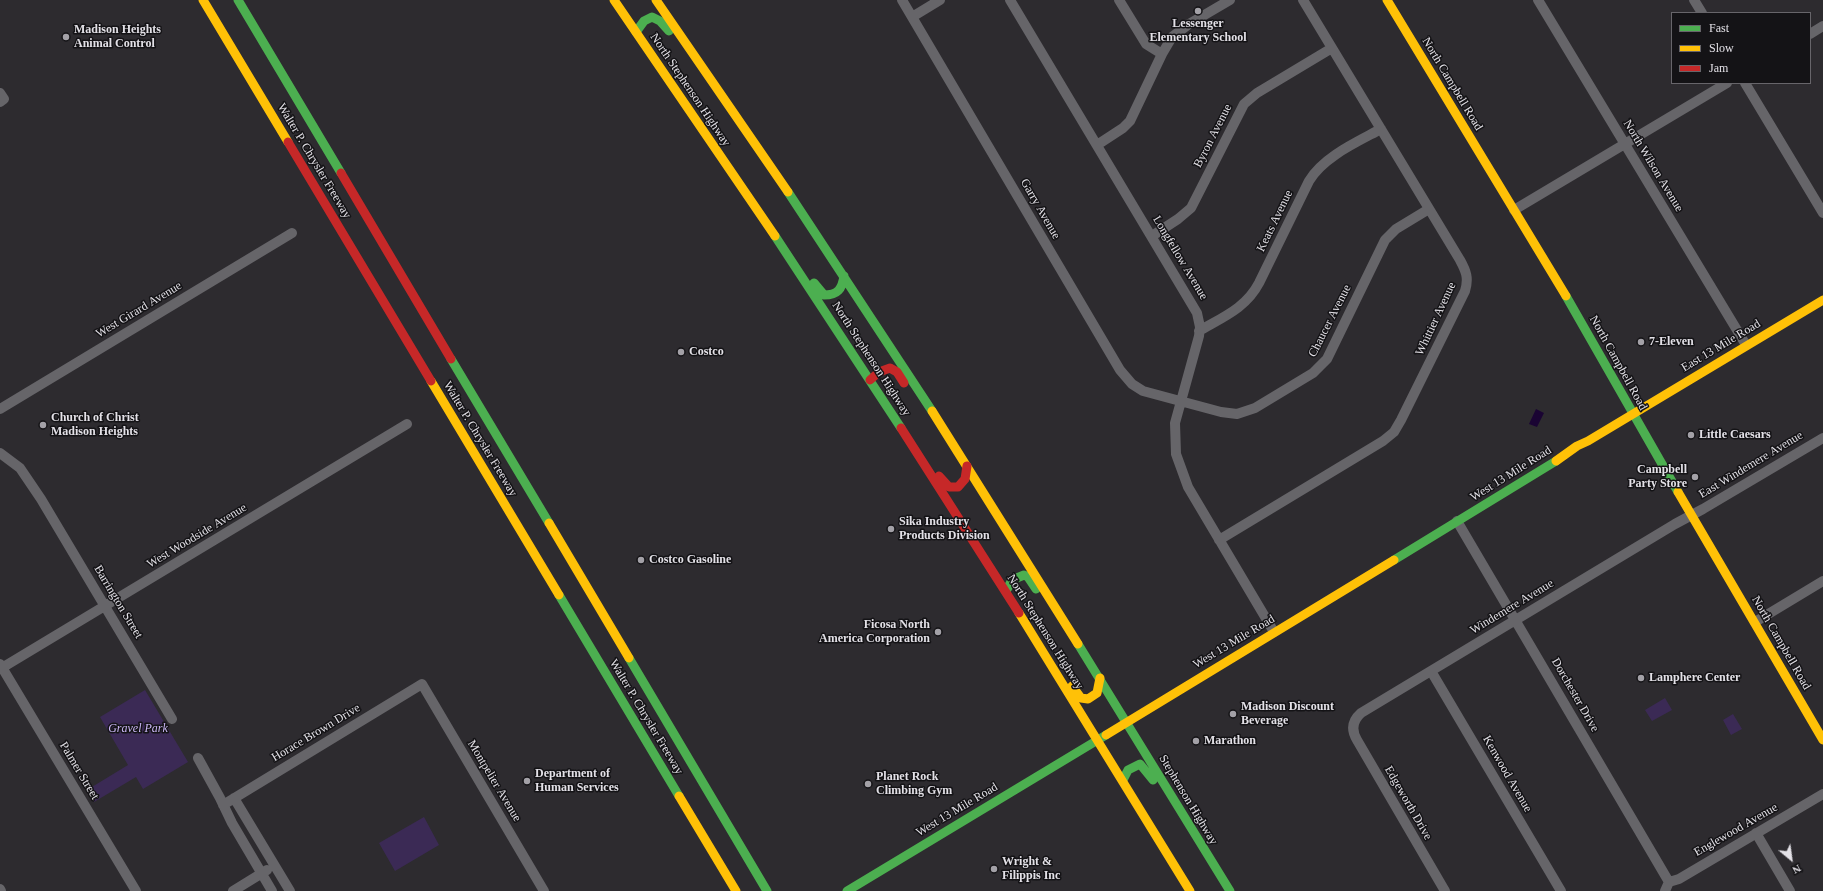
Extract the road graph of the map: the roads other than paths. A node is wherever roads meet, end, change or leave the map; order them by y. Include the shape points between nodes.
1 (203, 0) edge
2 (238, 0) edge
3 (614, 0) edge
4 (656, 0) edge
5 (902, 0) edge
6 (940, 0) edge
7 (1010, 0) edge
8 (1119, 0) edge
9 (1230, 0) edge
10 (1303, 0) edge
11 (1387, 0) edge
12 (1538, 0) edge
13 (1694, 0) edge
14 (1701, 12) edge
15 (912, 17) junction
16 (1823, 26) edge
17 (636, 32) junction
18 (1811, 33) edge
19 (1332, 48) junction
20 (1162, 54) junction
21 (1725, 84) edge
22 (1745, 84) edge
23 (0, 93) edge
24 (0, 102) edge
25 (730, 109) junction
26 (1380, 129) junction
27 (1625, 144) junction
28 (1097, 145) junction
29 (1429, 209) junction
30 (1514, 210) junction
31 (1823, 213) edge
32 (760, 214) junction
33 (292, 233) dead end
34 (1152, 236) junction
35 (844, 276) junction
36 (1823, 300) edge
37 (1199, 331) junction
38 (1746, 345) junction
39 (870, 380) junction
40 (923, 398) junction
41 (1181, 401) junction
42 (0, 409) edge
43 (1632, 413) junction
44 (407, 424) dead end
45 (1823, 438) edge
46 (0, 453) edge
47 (919, 457) junction
48 (967, 466) junction
49 (1691, 515) junction
50 (1457, 522) junction
51 (1218, 540) junction
52 (1823, 581) edge
53 (1006, 591) junction
54 (105, 606) junction
55 (1019, 612) junction
56 (1516, 620) junction
57 (1755, 622) junction
58 (1274, 632) junction
59 (1083, 652) junction
60 (1, 667) edge
61 (1431, 671) junction
62 (1100, 678) junction
63 (422, 684) joint
64 (172, 719) dead end
65 (1126, 721) junction
66 (1353, 726) joint
67 (1820, 726) edge
68 (1097, 739) junction
69 (1823, 740) edge
70 (198, 758) dead end
71 (1123, 780) junction
72 (1823, 794) edge
73 (234, 798) junction
74 (223, 805) junction
75 (1756, 833) junction
76 (1207, 854) junction
77 (1172, 860) junction
78 (275, 866) junction
79 (262, 874) junction
80 (1667, 887) edge
81 (136, 891) edge
82 (233, 891) edge
83 (272, 891) edge
84 (290, 891) edge
85 (544, 891) edge
86 (736, 891) edge
87 (767, 891) edge
88 (847, 891) edge
89 (1190, 891) edge
90 (1196, 891) edge
91 (1230, 891) edge
92 (1445, 891) edge
93 (1561, 891) edge
94 (1790, 891) edge

1 - 86 main road, Walter P. Chrysler Freeway
2 - 87 main road, Walter P. Chrysler Freeway
3 - 17 main road, North Stephenson Highway
4 - 25 main road, North Stephenson Highway
5 - 15 street, Garry Avenue
6 - 15 street
7 - 28 street, Longfellow Avenue
8 - 20 street via 1146,44
9 - 20 street via 1176,34
10 - 19 street, Whittier Avenue
11 - 30 main road, North Campbell Road
12 - 27 street, North Wilson Avenue
13 - 14 street
15 - 41 street, Garry Avenue via 1120,370 1132,384 1144,391
16 - 18 street
17 - 25 main road via 646,20 653,17 661,20 710,92
17 - 32 main road, North Stephenson Highway
19 - 26 street, Whittier Avenue
19 - 34 street, Byron Avenue via 1248,100 1237,115 1191,208 1178,220
20 - 28 street via 1130,121
21 - 27 street
22 - 31 street
23 - 24 street via 4,100
25 - 35 main road, North Stephenson Highway
26 - 29 street, Whittier Avenue
26 - 37 street, Keats Avenue via 1316,170 1250,298 1242,306
27 - 30 street
27 - 38 street, North Wilson Avenue
28 - 34 street, Longfellow Avenue
29 - 41 street, Chaucer Avenue via 1396,229 1385,240 1327,359 1316,371 1244,413 1227,413
29 - 51 street, Whittier Avenue via 1464,268 1467,284 1398,426 1383,441
30 - 43 main road, North Campbell Road via 1588,333
32 - 35 main road via 778,228 824,295 831,296 838,292
32 - 39 main road, North Stephenson Highway
33 - 42 street, West Girard Avenue
34 - 37 street, Longfellow Avenue via 1198,313
35 - 40 main road, North Stephenson Highway
36 - 38 main road, East 13 Mile Road
37 - 41 street, Longfellow Avenue
38 - 43 main road, East 13 Mile Road
39 - 40 main road via 890,368 912,395
39 - 47 main road, North Stephenson Highway
40 - 48 main road, North Stephenson Highway
41 - 51 street, Longfellow Avenue via 1175,423 1179,466
43 - 49 main road, North Campbell Road
43 - 50 main road, West 13 Mile Road
44 - 54 street, West Woodside Avenue
45 - 49 street, East Windemere Avenue
46 - 54 street, Barrington Street via 20,468
47 - 48 main road via 933,467 946,485 952,488 965,482
47 - 53 main road, North Stephenson Highway
48 - 59 main road, North Stephenson Highway
49 - 56 street, Windemere Avenue
49 - 57 main road, North Campbell Road
50 - 56 street, Dorchester Drive
50 - 58 main road, West 13 Mile Road
51 - 58 street, Longfellow Avenue
52 - 57 street
53 - 55 main road, North Stephenson Highway
53 - 59 main road via 1008,584 1016,577 1028,577 1071,644
54 - 60 street, West Woodside Avenue
54 - 64 street, Barrington Street
55 - 62 main road via 1040,633 1081,698 1088,699 1097,693
55 - 68 main road, North Stephenson Highway
56 - 61 street, Windemere Avenue
56 - 80 street, Dorchester Drive
57 - 67 main road, North Campbell Road
58 - 65 main road, West 13 Mile Road
59 - 62 main road, North Stephenson Highway
60 - 81 street, Palmer Street
61 - 66 street, Windemere Avenue via 1361,713
61 - 93 street, Kenwood Avenue
62 - 65 main road, North Stephenson Highway
63 - 73 street, Horace Brown Drive
63 - 85 street, Montpelier Avenue
65 - 68 main road, West 13 Mile Road
65 - 76 main road, Stephenson Highway
66 - 92 street, Edgeworth Drive via 1356,740
67 - 69 main road, North Campbell Road
68 - 71 main road
68 - 88 main road, West 13 Mile Road
70 - 74 street
71 - 76 main road via 1128,769 1140,764 1144,767 1192,843
71 - 77 main road
72 - 75 street, Englewood Avenue
73 - 74 street, Horace Brown Drive
73 - 78 street
74 - 79 street
75 - 80 street, Englewood Avenue
75 - 94 street
76 - 91 main road, Stephenson Highway
77 - 89 main road
77 - 90 main road via 1189,878
78 - 79 street
78 - 84 street
79 - 82 street
79 - 83 street

